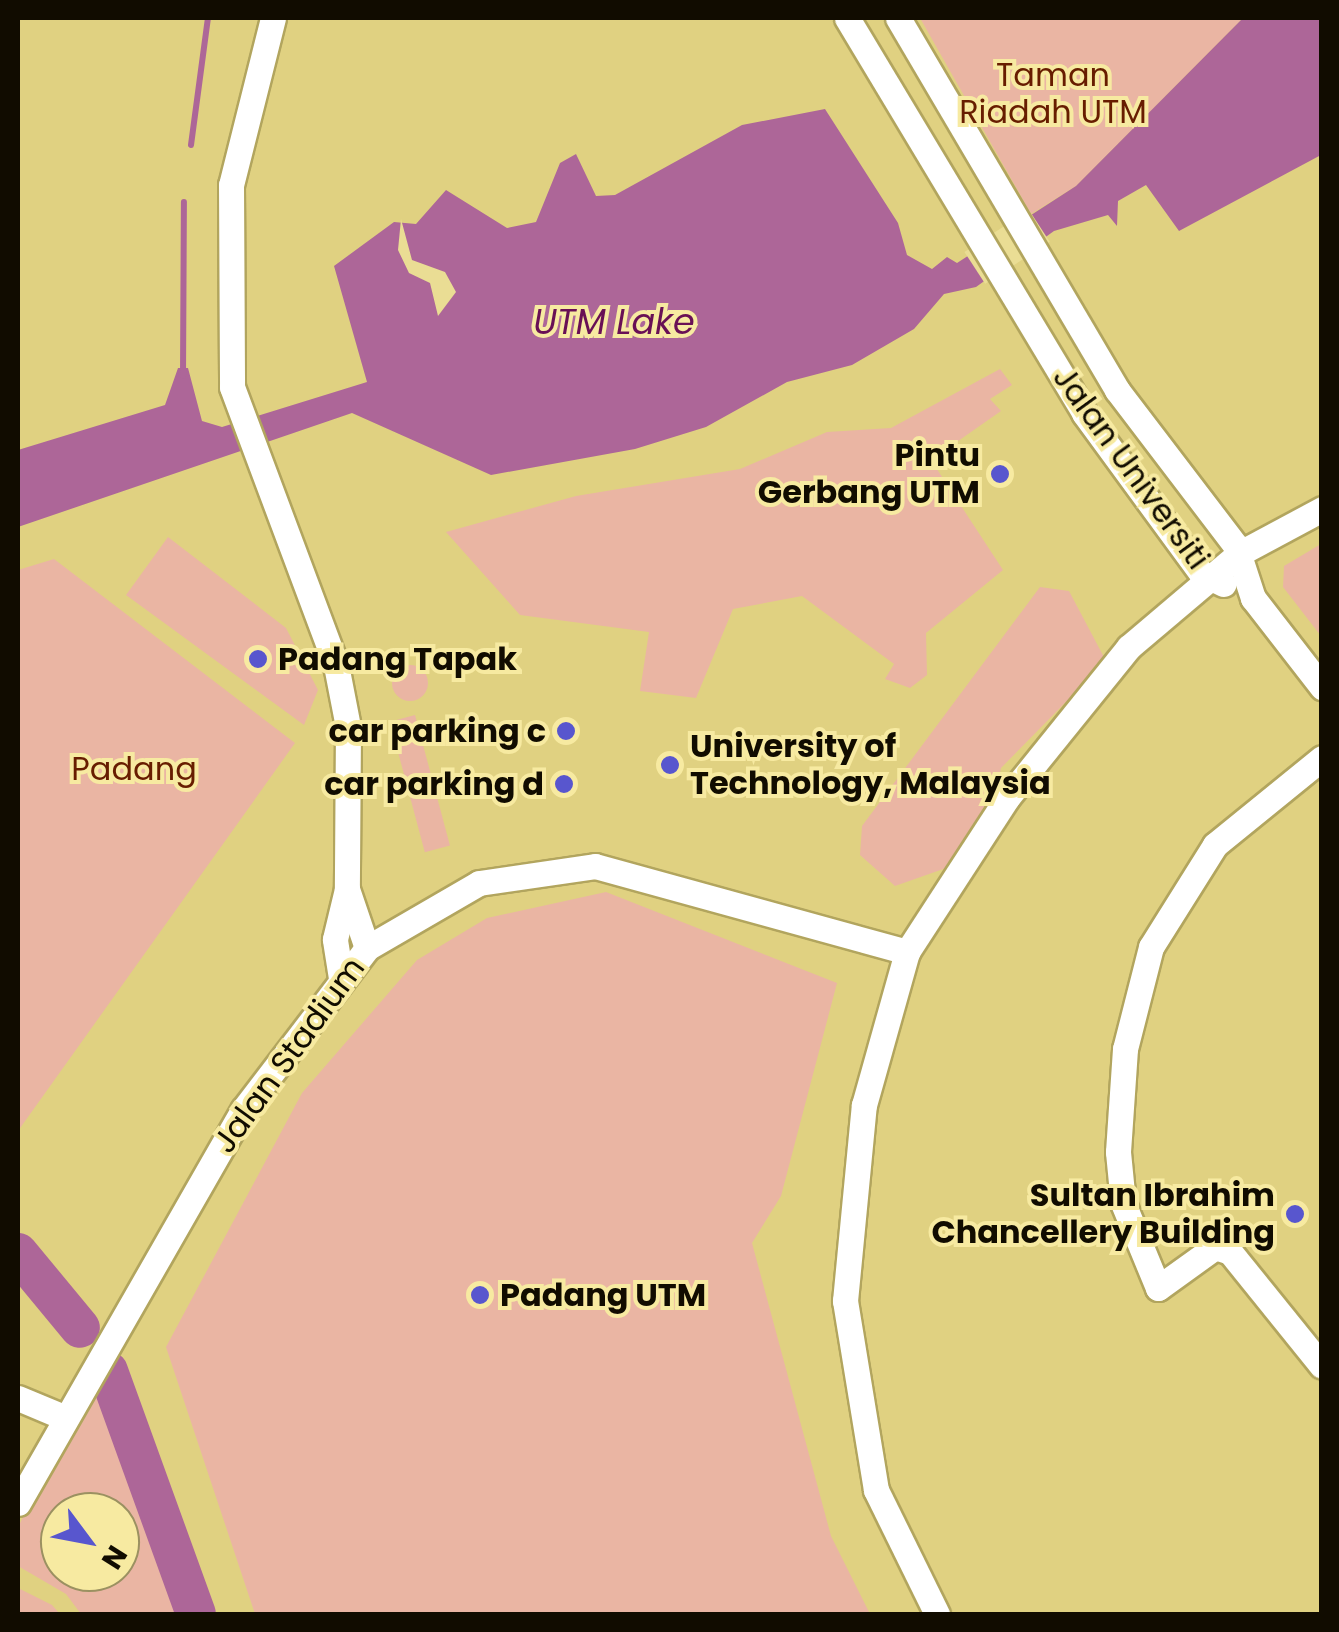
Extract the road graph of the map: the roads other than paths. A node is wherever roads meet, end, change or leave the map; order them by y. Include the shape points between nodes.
1 (273, 18) edge
2 (846, 18) edge
3 (898, 18) edge
4 (1322, 509) edge
5 (1240, 553) junction
6 (1211, 578) junction
7 (1252, 598) junction
8 (1322, 687) edge
9 (1322, 758) edge
10 (347, 889) junction
11 (367, 948) junction
12 (907, 952) junction
13 (342, 978) junction
14 (1322, 1366) edge
15 (18, 1398) edge
16 (61, 1416) junction
17 (18, 1503) edge
18 (937, 1614) edge

1 - 10 street via 231,184 232,387 254,464 336,666 348,726
2 - 6 street, Jalan Universiti via 1084,413
3 - 5 street, Jalan Universiti via 1117,390
4 - 5 street
5 - 6 street
5 - 7 street, Jalan Universiti
6 - 7 street, Jalan Universiti
6 - 12 street via 1130,647 1056,738
7 - 8 street
9 - 14 street via 1215,845 1151,947 1125,1049 1118,1152 1122,1203 1158,1288 1215,1247 1230,1252
10 - 11 street
10 - 13 street via 335,940
11 - 12 street, Jalan Stadium via 479,882 595,866
11 - 13 street, Jalan Stadium
12 - 18 street via 864,1105 845,1301 876,1490
13 - 16 street, Jalan Stadium via 244,1109
15 - 16 street
16 - 17 street, Jalan Stadium

